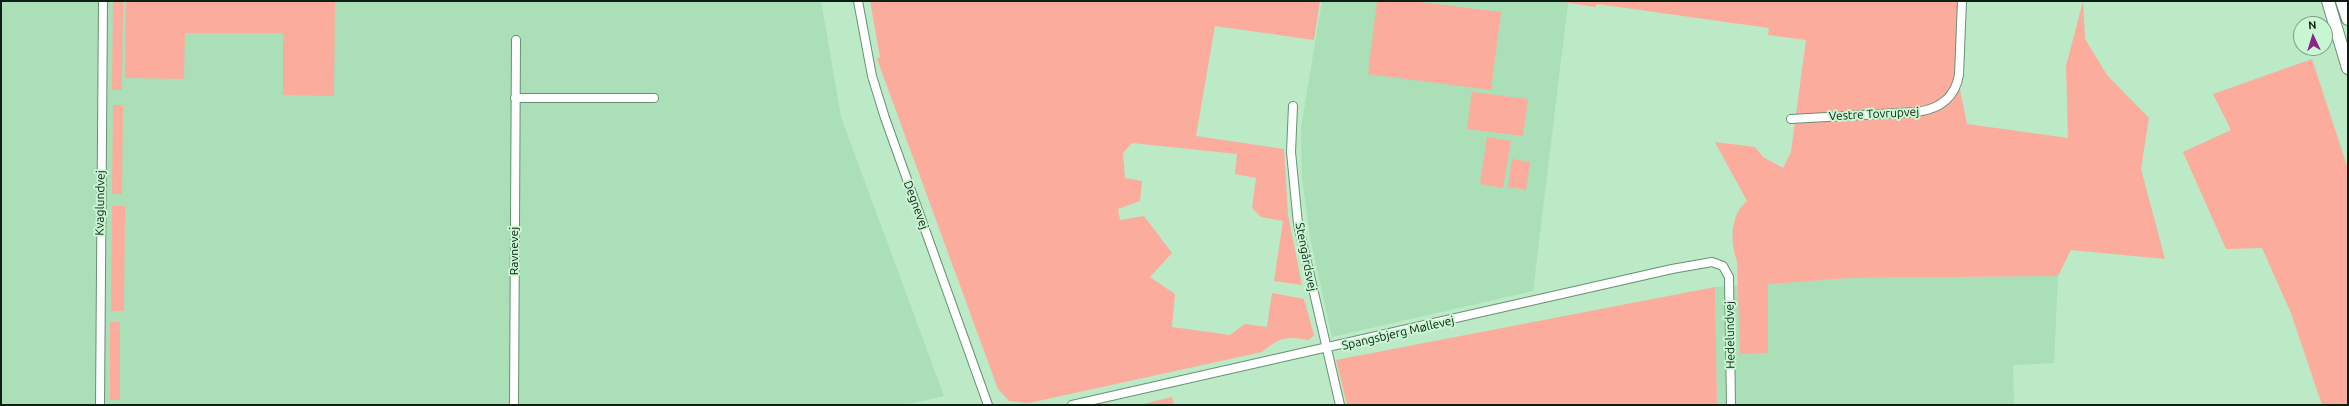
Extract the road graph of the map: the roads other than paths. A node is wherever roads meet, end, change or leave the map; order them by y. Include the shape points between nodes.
1 (103, 1) edge
2 (858, 1) edge
3 (1962, 1) edge
4 (2328, 1) edge
5 (2342, 1) edge
6 (2348, 19) edge
7 (516, 40) dead end
8 (2348, 68) edge
9 (515, 98) junction
10 (654, 98) dead end
11 (1294, 106) dead end
12 (1791, 119) dead end
13 (1723, 266) joint
14 (1326, 349) junction
15 (100, 405) edge
16 (514, 405) edge
17 (988, 405) edge
18 (1072, 405) edge
19 (1340, 405) edge
20 (1731, 405) edge

1 - 15 street, Kvaglundvej
2 - 17 street, Degnevej via 872,76 885,118
3 - 12 street, Vestre Tovrupvej via 1959,75 1957,85 1945,102 1932,109 1917,112
4 - 8 highway
5 - 6 highway
7 - 9 street, Ravnevej
9 - 10 street
9 - 16 street, Ravnevej
11 - 14 street, Stengårdsvej via 1291,152 1295,198
13 - 14 street, Spangsbjerg Møllevej via 1712,262 1672,270
13 - 20 street, Hedelundvej via 1729,277
14 - 18 street, Spangsbjerg Møllevej
14 - 19 street, Stengårdsvej

